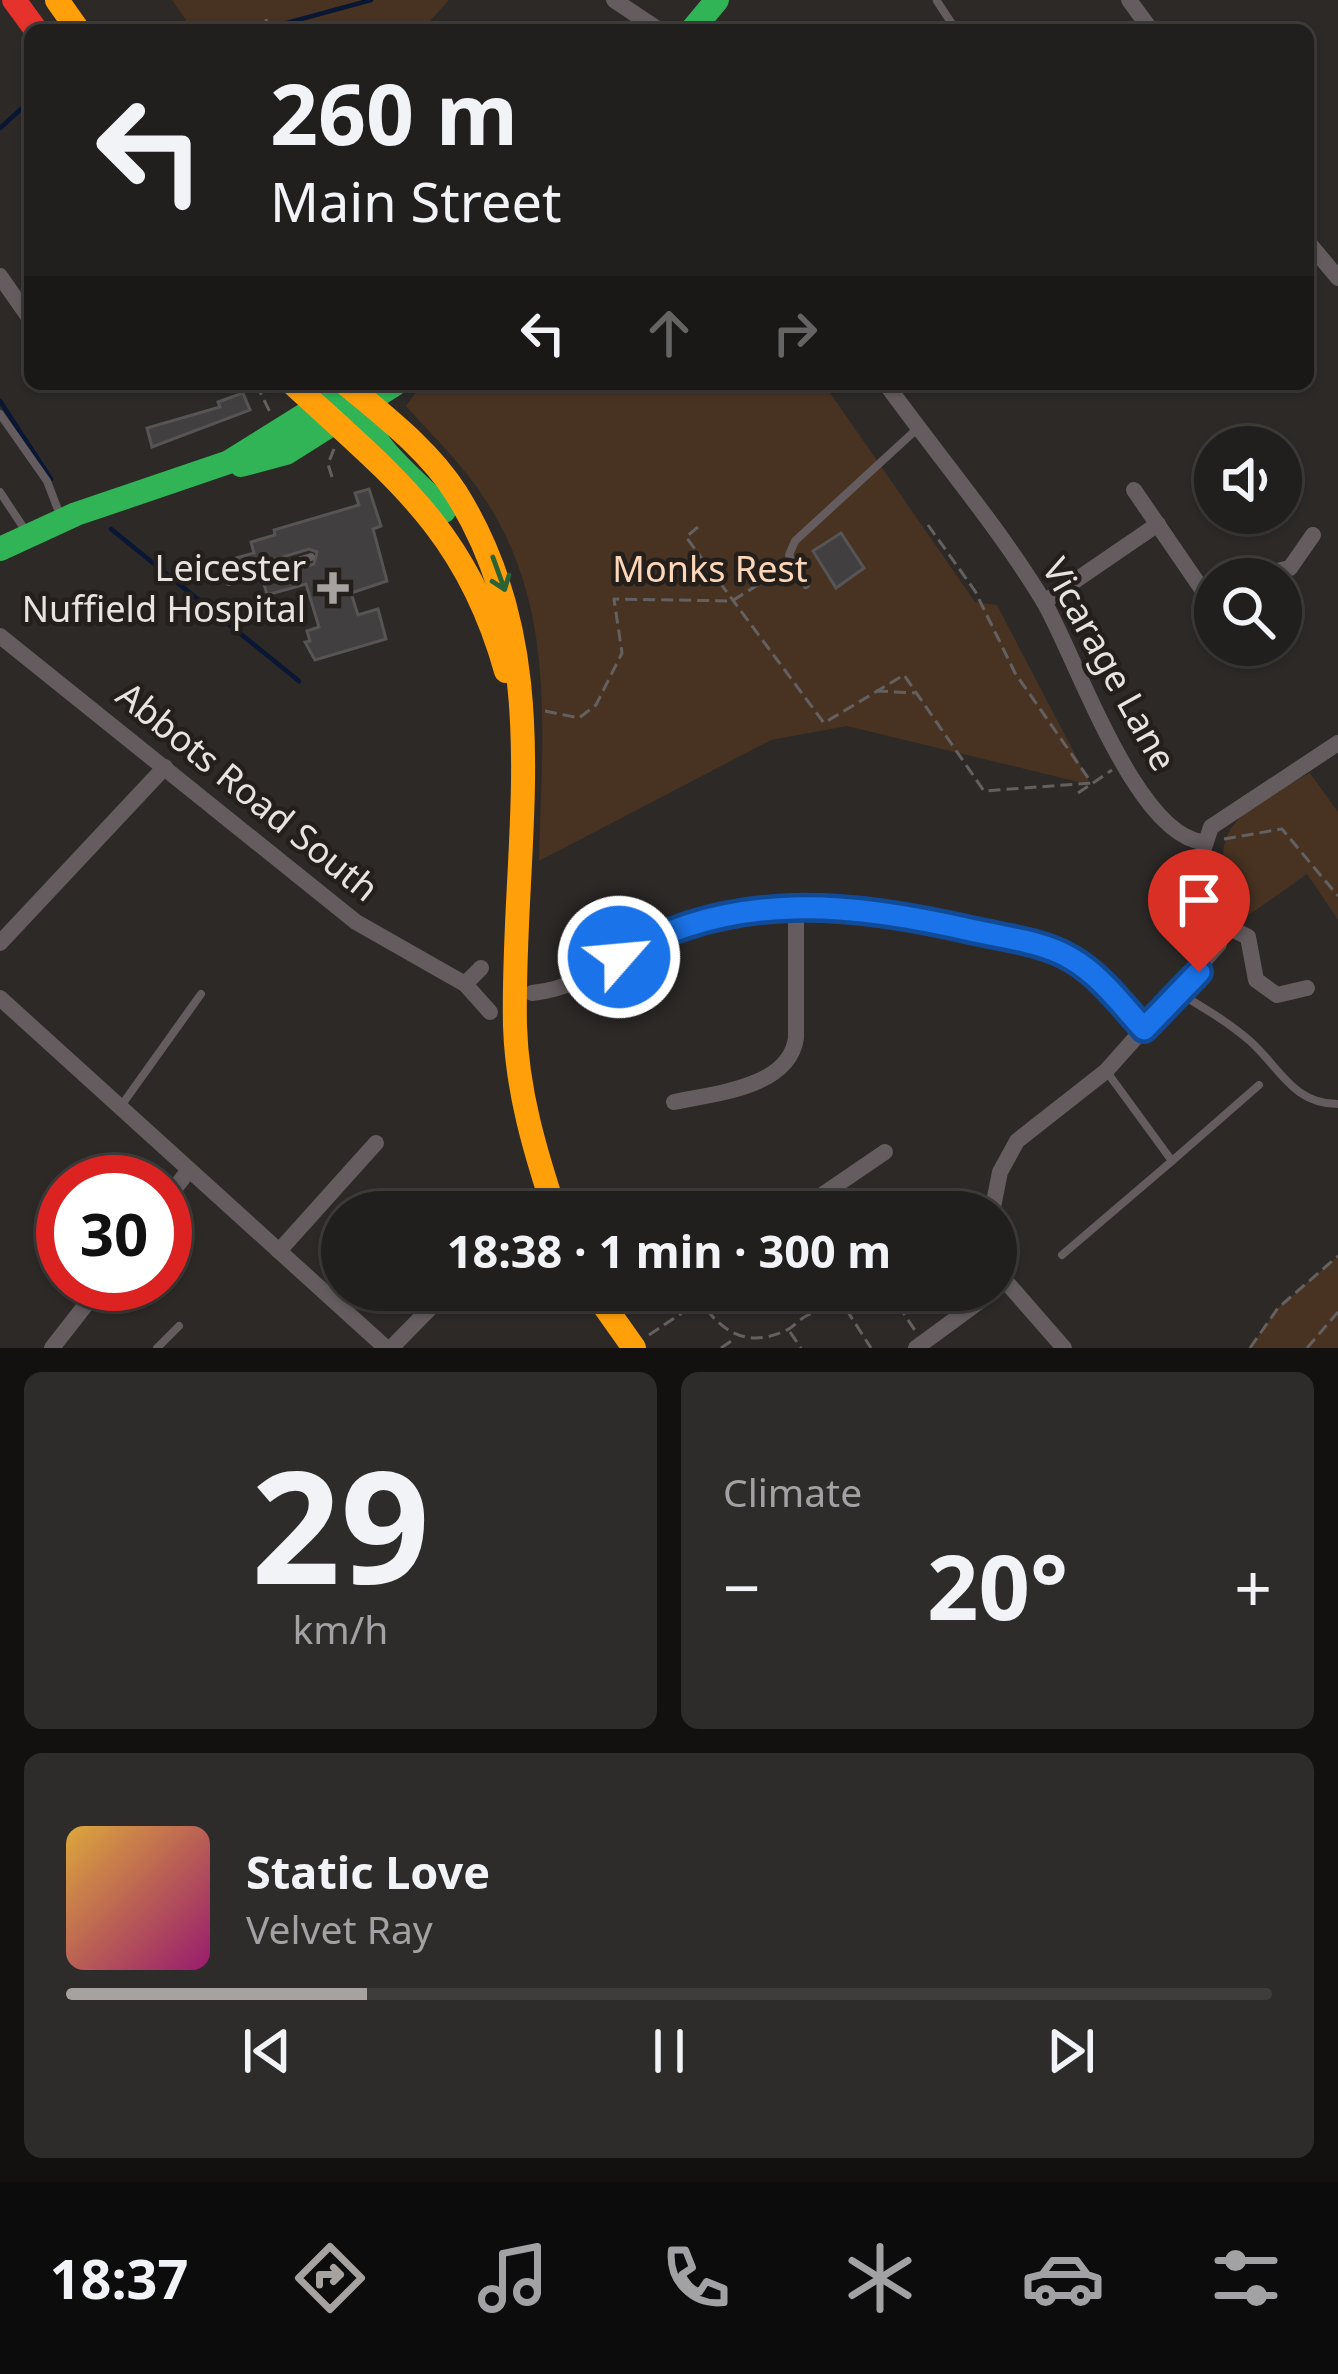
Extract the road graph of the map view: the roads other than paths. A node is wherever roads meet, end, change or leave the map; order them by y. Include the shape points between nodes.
1 (614, 0) edge
2 (717, 0) edge
3 (649, 24) edge
4 (697, 24) edge
5 (1314, 249) edge
6 (0, 276) edge
7 (1338, 278) edge
8 (24, 310) edge
9 (376, 390) edge
10 (890, 390) edge
11 (342, 401) edge
12 (0, 414) edge
13 (918, 428) junction
14 (215, 469) junction
15 (1134, 490) dead end
16 (0, 492) edge
17 (61, 520) junction
18 (1158, 524) junction
19 (28, 534) junction
20 (1312, 536) dead end
21 (0, 549) edge
22 (311, 557) dead end
23 (1298, 558) edge
24 (1194, 574) edge
25 (230, 582) dead end
26 (806, 585) dead end
27 (1044, 602) junction
28 (0, 636) edge
29 (1338, 743) edge
30 (165, 767) junction
31 (1204, 842) junction
32 (516, 870) junction
33 (796, 906) junction
34 (1224, 926) junction
35 (0, 943) edge
36 (482, 968) dead end
37 (465, 984) junction
38 (1307, 988) dead end
39 (532, 993) dead end
40 (1179, 993) junction
41 (201, 994) dead end
42 (0, 998) edge
43 (490, 1012) dead end
44 (1144, 1029) junction
45 (1106, 1071) junction
46 (1259, 1085) dead end
47 (674, 1102) dead end
48 (1338, 1104) edge
49 (120, 1107) junction
50 (376, 1143) dead end
51 (885, 1153) dead end
52 (173, 1155) edge
53 (1172, 1162) junction
54 (192, 1173) edge
55 (838, 1186) junction
56 (548, 1191) edge
57 (830, 1191) edge
58 (841, 1191) edge
59 (996, 1191) edge
60 (279, 1251) junction
61 (1062, 1255) dead end
62 (1017, 1294) edge
63 (80, 1311) edge
64 (427, 1311) edge
65 (608, 1311) edge
66 (966, 1311) edge
67 (179, 1326) dead end
68 (920, 1346) edge
69 (633, 1347) edge
70 (52, 1348) edge
71 (158, 1348) edge
72 (389, 1348) edge
73 (1064, 1348) edge

1 - 3 street
2 - 4 main road
5 - 7 street
6 - 8 street
9 - 11 main road
10 - 13 street, Vicarage Lane
11 - 14 main road
11 - 14 main road via 272,460
11 - 32 main road via 468,568 506,666
11 -> 32 main road via 454,490 491,553 511,607 526,707
12 - 17 lane via 46,481
13 - 26 lane via 805,528 789,555
13 - 27 street, Vicarage Lane
14 - 17 main road
15 - 18 street
16 - 19 lane
17 - 19 main road
18 - 24 street
18 - 27 street
19 - 21 main road
20 - 23 street
22 - 25 lane
27 - 31 street, Vicarage Lane via 1124,762 1163,820 1191,842
28 - 30 street, Abbots Road South
29 - 31 street via 1216,821
30 - 35 street
30 - 37 street, Abbots Road South via 356,922
31 - 34 street
32 - 56 main road via 515,1061
33 - 39 street via 689,923 576,984
33 - 44 street via 922,919 1051,949 1086,968
33 - 47 street via 790,1059 774,1074
34 - 38 street via 1248,937 1256,980 1276,995
34 - 40 street via 1214,952
36 - 37 street
37 - 43 street, Abbots Road South
40 - 44 street
40 - 48 lane via 1255,1046 1301,1096
41 - 49 lane
42 - 49 street
44 - 45 street
45 - 53 lane
45 - 59 street via 1017,1141
46 - 53 lane
49 - 52 street
50 - 60 street
51 - 55 street
53 - 61 lane
54 - 60 street
55 - 57 street
55 - 58 lane
60 - 72 street
62 - 73 street
63 - 70 street
64 - 72 street
65 - 69 main road
66 - 68 street
67 - 71 lane

